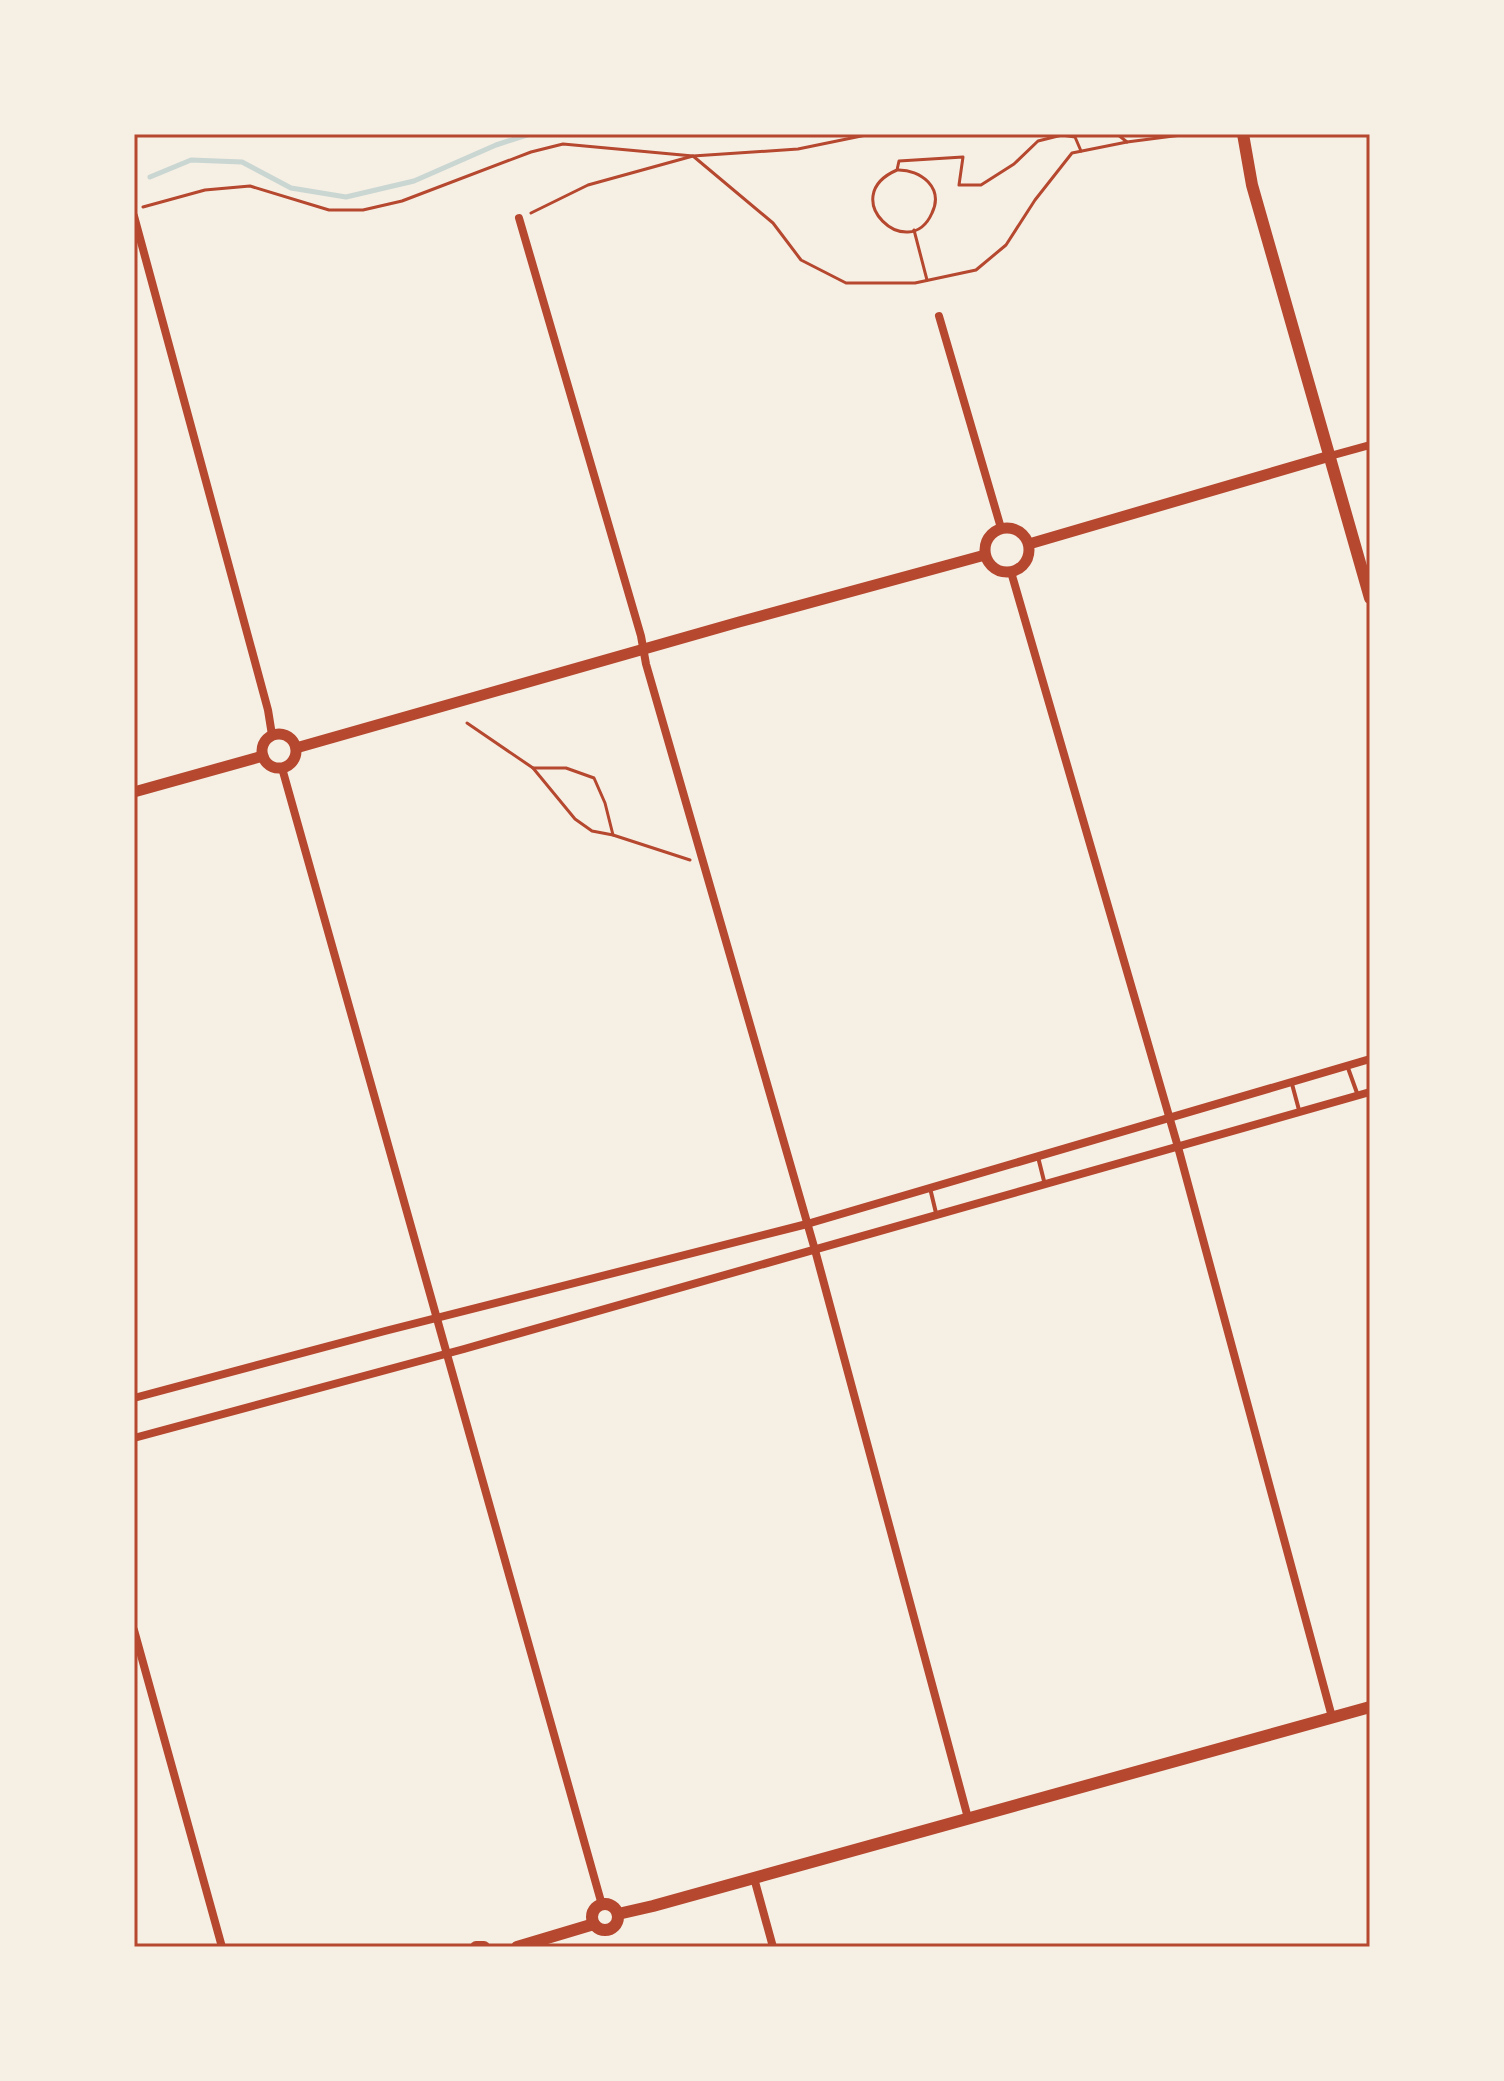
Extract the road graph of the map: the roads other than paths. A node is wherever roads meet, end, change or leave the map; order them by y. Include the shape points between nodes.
1 (1243, 134) edge
2 (134, 216) edge
3 (519, 218) road end
4 (939, 316) dead end
5 (1370, 445) edge
6 (1330, 456) junction
7 (1001, 528) junction
8 (1029, 544) junction
9 (985, 555) junction
10 (1011, 572) junction
11 (1370, 598) edge
12 (644, 651) junction
13 (272, 735) junction
14 (296, 748) junction
15 (263, 756) junction
16 (282, 768) junction
17 (134, 792) edge
18 (1370, 1059) edge
19 (1348, 1065) junction
20 (1291, 1082) junction
21 (1370, 1092) edge
22 (1358, 1096) junction
23 (1300, 1112) junction
24 (1169, 1118) junction
25 (1178, 1147) junction
26 (1038, 1157) junction
27 (1045, 1185) junction
28 (930, 1188) junction
29 (936, 1215) junction
30 (807, 1224) junction
31 (815, 1250) junction
32 (438, 1318) junction
33 (448, 1354) junction
34 (134, 1398) edge
35 (134, 1438) edge
36 (134, 1630) edge
37 (1370, 1707) edge
38 (1332, 1717) junction
39 (968, 1818) junction
40 (754, 1878) junction
41 (602, 1905) junction
42 (618, 1914) junction
43 (594, 1924) junction
44 (222, 1947) edge
45 (476, 1947) edge
46 (484, 1947) edge
47 (517, 1947) edge
48 (773, 1947) edge

1 - 6 main road via 1252,185
2 - 13 street
3 - 12 street
4 - 7 street
5 - 6 street
6 - 8 street
6 - 11 main road
7 - 8 street via 1021,532
7 - 9 street via 989,535
8 - 10 street via 1024,564
9 - 10 street via 992,567
9 - 12 street
10 - 24 street
12 - 14 street
12 - 30 street
13 - 14 street via 285,735
13 - 15 street
14 - 16 street via 292,763
15 - 16 street via 268,765
15 - 17 street
16 - 32 street
18 - 19 street
19 - 20 street
19 - 22 lane
20 - 23 lane
20 - 24 street
21 - 22 street
22 - 23 street
23 - 25 street
24 - 25 street
24 - 26 street
25 - 27 street
25 - 38 street
26 - 27 lane
26 - 28 street
27 - 29 street
28 - 29 lane
28 - 30 street
29 - 31 street
30 - 31 street
30 - 32 street
31 - 33 street
31 - 39 street
32 - 33 street
32 - 34 street
33 - 35 street
33 - 41 street
36 - 44 street
37 - 38 main road
38 - 39 main road
39 - 40 main road
40 - 42 main road
40 - 48 street
41 - 42 main road
41 - 43 main road via 593,1913
42 - 43 main road via 609,1930
43 - 47 main road
45 - 46 main road

